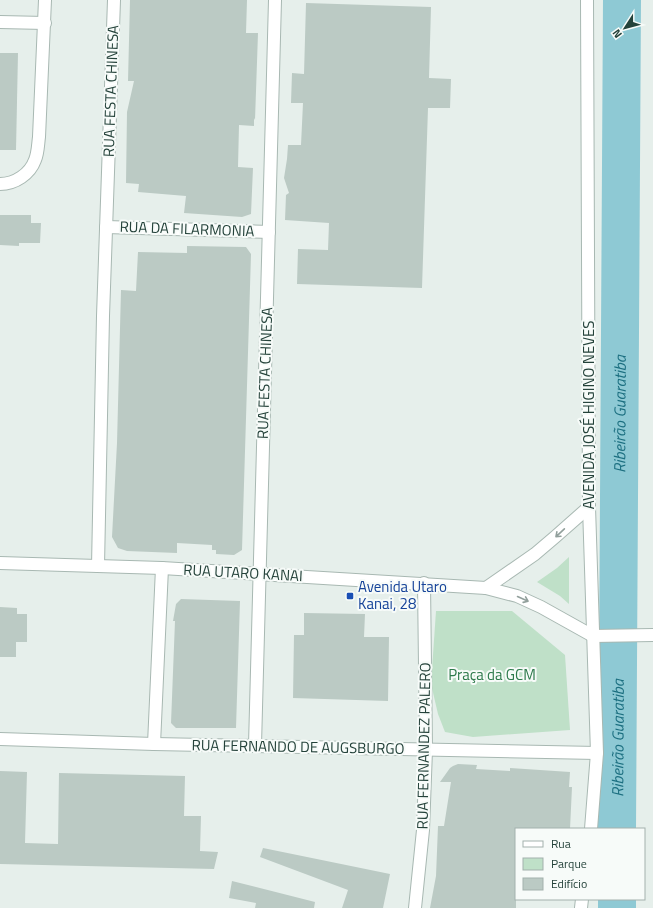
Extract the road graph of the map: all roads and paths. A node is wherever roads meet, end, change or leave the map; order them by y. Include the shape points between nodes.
1 (45, 0) edge
2 (114, 0) edge
3 (275, 0) edge
4 (586, 0) edge
5 (0, 22) edge
6 (45, 23) junction
7 (0, 184) edge
8 (106, 226) junction
9 (269, 232) junction
10 (589, 507) junction
11 (0, 563) edge
12 (98, 566) junction
13 (162, 568) junction
14 (260, 574) junction
15 (424, 583) junction
16 (486, 588) junction
17 (653, 635) edge
18 (593, 636) junction
19 (0, 739) edge
20 (154, 744) junction
21 (255, 745) junction
22 (426, 750) junction
23 (597, 753) junction
24 (591, 828) edge
25 (415, 908) edge

1 - 6 street
2 - 8 street, RUA FESTA CHINESA
3 - 9 street, RUA FESTA CHINESA
4 - 10 street, AVENIDA JOSÉ HIGINO NEVES
5 - 6 street
6 - 7 street via 36,159 23,176 14,182
8 - 9 street, RUA DA FILARMONIA
8 - 12 street, RUA FESTA CHINESA
9 - 14 street, RUA FESTA CHINESA
10 -> 16 street via 535,554
10 - 18 street, AVENIDA JOSÉ HIGINO NEVES
11 - 12 street, RUA UTARO KANAI
12 - 13 street, RUA UTARO KANAI
13 - 14 street, RUA UTARO KANAI
13 - 20 street
14 - 15 street, RUA UTARO KANAI
14 - 21 street, RUA FESTA CHINESA
15 - 16 street, RUA UTARO KANAI
15 - 22 street, RUA FERNANDEZ PALERO
16 -> 18 street, RUA UTARO KANAI via 517,596
17 - 18 street
18 - 23 street, AVENIDA JOSÉ HIGINO NEVES
19 - 20 street, RUA FERNANDO DE AUGSBURGO
20 - 21 street, RUA FERNANDO DE AUGSBURGO
21 - 22 street, RUA FERNANDO DE AUGSBURGO
22 - 23 street, RUA FERNANDO DE AUGSBURGO
22 - 25 street, RUA FERNANDEZ PALERO via 423,830
23 - 24 street, AVENIDA JOSÉ HIGINO NEVES

